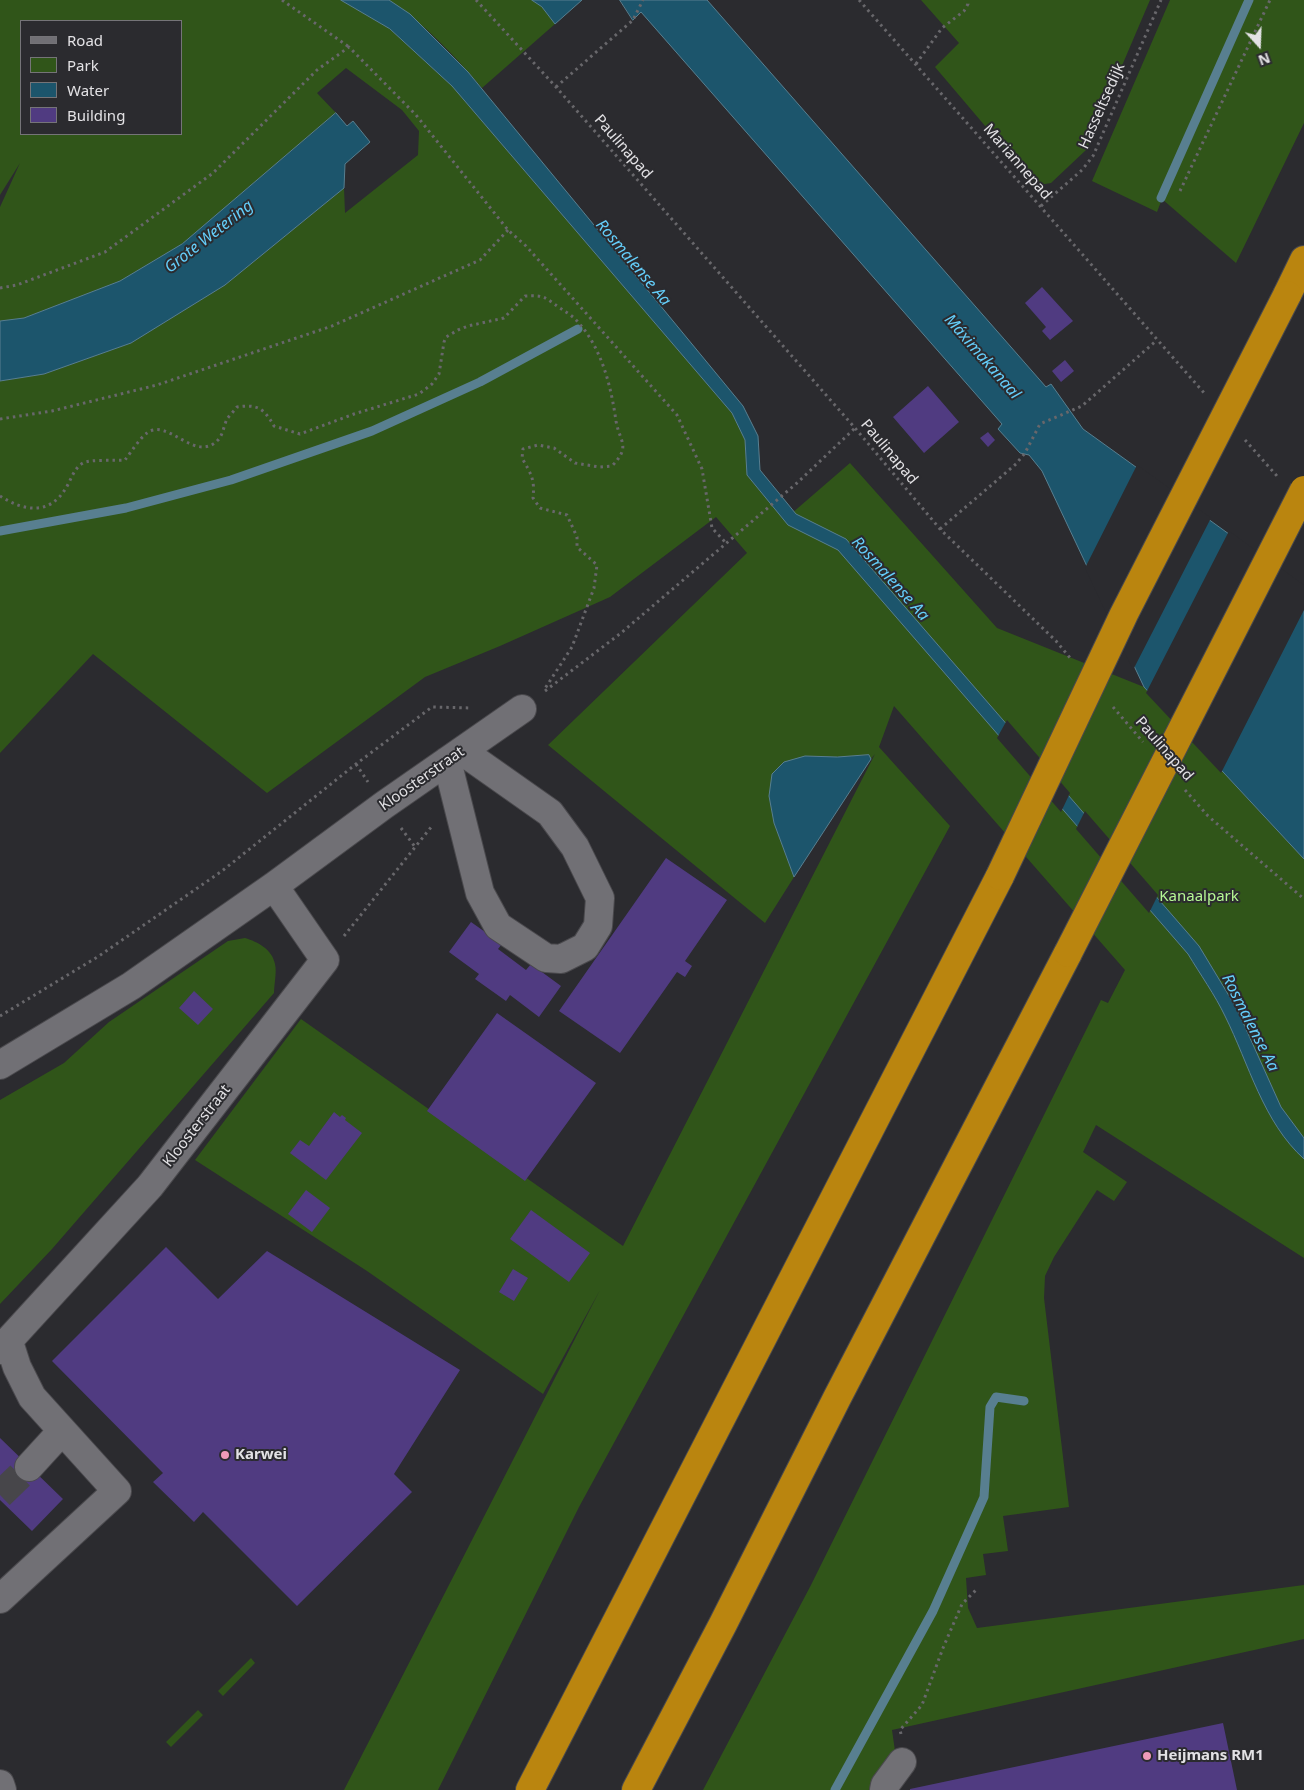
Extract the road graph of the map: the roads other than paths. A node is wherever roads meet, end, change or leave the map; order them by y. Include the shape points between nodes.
1 (1304, 260) edge
2 (1304, 490) edge
3 (531, 702) road end
4 (455, 756) junction
5 (274, 886) junction
6 (0, 1065) edge
7 (5, 1346) edge
8 (61, 1432) junction
9 (28, 1467) tunnel mouth
10 (0, 1599) edge
11 (902, 1762) road end
12 (0, 1784) edge
13 (2, 1790) edge
14 (530, 1790) edge
15 (636, 1790) edge
16 (884, 1790) edge

1 - 14 highway, bridge via 1124,614 1000,876
2 - 15 highway, bridge
3 - 4 street, Kloosterstraat
4 - 4 street via 480,893 498,926 546,958 561,959 585,947 598,926 600,898 576,847 550,813
4 - 5 street, Kloosterstraat
5 - 6 street, Kloosterstraat via 131,986
5 - 7 street, Kloosterstraat via 325,960 150,1186
7 - 8 street via 32,1397
8 - 9 street
8 - 10 street via 117,1491
11 - 16 street
12 - 13 street

